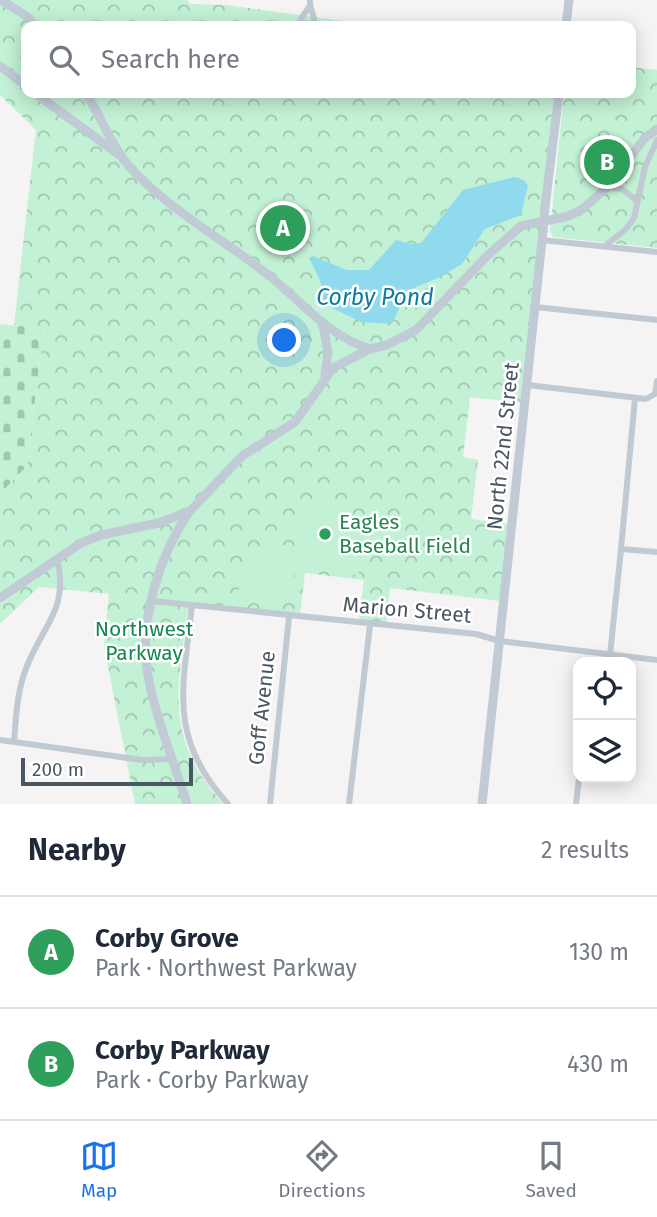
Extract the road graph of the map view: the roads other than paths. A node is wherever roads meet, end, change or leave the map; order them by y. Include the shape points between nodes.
1 (1, 0) edge
2 (569, 0) edge
3 (310, 4) edge
4 (30, 21) edge
5 (301, 21) edge
6 (315, 21) edge
7 (567, 21) edge
8 (0, 66) edge
9 (21, 82) edge
10 (42, 98) edge
11 (88, 98) edge
12 (558, 98) edge
13 (657, 129) edge
14 (657, 140) edge
15 (120, 155) junction
16 (607, 187) junction
17 (637, 201) junction
18 (543, 235) junction
19 (605, 246) junction
20 (657, 252) edge
21 (535, 307) junction
22 (657, 320) edge
23 (323, 326) junction
24 (370, 349) junction
25 (325, 376) junction
26 (657, 381) edge
27 (528, 385) junction
28 (635, 398) junction
29 (190, 511) junction
30 (159, 523) junction
31 (174, 536) junction
32 (621, 549) junction
33 (654, 552) edge
34 (56, 556) junction
35 (0, 598) edge
36 (152, 601) junction
37 (192, 605) junction
38 (289, 617) junction
39 (370, 625) junction
40 (500, 640) junction
41 (594, 653) junction
42 (610, 655) junction
43 (594, 657) edge
44 (657, 660) edge
45 (0, 740) edge
46 (14, 741) junction
47 (172, 759) junction
48 (578, 783) edge
49 (187, 804) edge
50 (228, 804) edge
51 (270, 804) edge
52 (349, 804) edge
53 (482, 804) edge
54 (576, 804) edge

1 - 4 street
2 - 7 street
3 - 5 street
3 - 6 street
8 - 9 street
10 - 15 street
11 - 15 street
12 - 18 street, North 22nd Street, bridge
13 - 16 street
14 - 17 street
15 - 23 street via 200,226 268,274
16 - 17 street via 622,189
16 - 24 street via 584,208 521,226 416,330
17 - 19 street via 630,225
18 - 19 street
18 - 21 street, North 22nd Street
19 - 20 street
21 - 22 street
21 - 27 street, North 22nd Street
23 - 24 street
23 - 25 street via 328,352
24 - 25 street
25 - 29 street via 295,422 242,456
26 - 28 street via 652,397
27 - 28 street
27 - 40 street, North 22nd Street
28 - 32 street
29 - 30 street
29 - 31 street
30 - 31 street
30 - 34 street via 101,535
31 - 36 street
32 - 33 street
32 - 42 street
34 - 35 street
34 - 46 street via 61,577 59,604 26,667
36 - 37 street, Marion Street
36 - 47 street via 146,640 148,675
37 - 38 street, Marion Street
37 - 50 street via 183,684 185,729 197,764
38 - 39 street, Marion Street
38 - 51 street, Goff Avenue
39 - 40 street, Marion Street
39 - 52 street
40 - 41 street, Marion Street
40 - 53 street, North 22nd Street
41 - 42 street, Marion Street
41 - 43 street
42 - 44 street, Marion Street
45 - 46 street
46 - 47 street via 142,760
47 - 49 street
48 - 54 street

